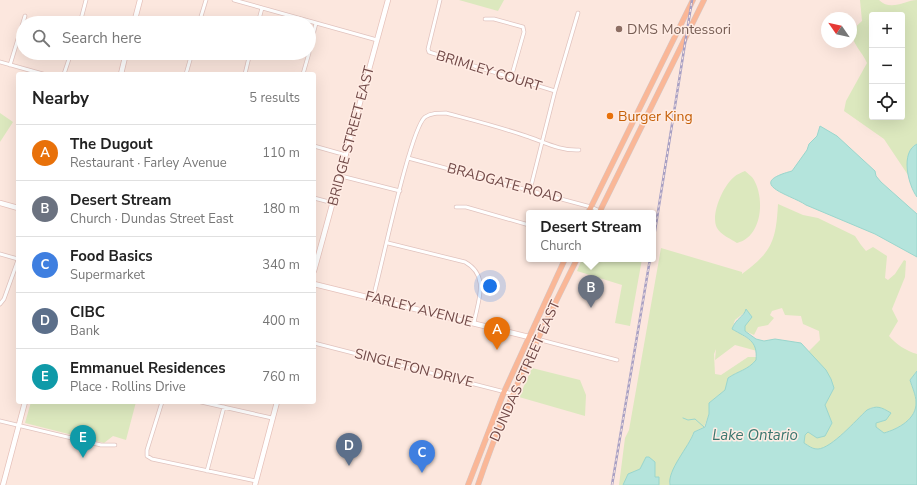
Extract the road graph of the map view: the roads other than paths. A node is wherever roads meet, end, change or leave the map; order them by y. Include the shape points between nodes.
1 (86, 0) edge
2 (140, 0) edge
3 (206, 0) edge
4 (234, 0) edge
5 (388, 0) edge
6 (440, 0) edge
7 (693, 0) edge
8 (704, 0) edge
9 (262, 8) junction
10 (578, 13) dead end
11 (82, 16) edge
12 (136, 16) edge
13 (201, 16) edge
14 (260, 16) edge
15 (291, 16) edge
16 (485, 19) dead end
17 (316, 23) edge
18 (377, 40) junction
19 (16, 45) edge
20 (69, 60) edge
21 (124, 60) edge
22 (190, 60) edge
23 (248, 60) edge
24 (307, 60) edge
25 (0, 62) edge
26 (10, 65) junction
27 (36, 72) edge
28 (65, 72) edge
29 (121, 72) edge
30 (187, 72) edge
31 (245, 72) edge
32 (304, 72) edge
33 (510, 78) junction
34 (651, 84) junction
35 (661, 88) junction
36 (555, 91) junction
37 (627, 133) junction
38 (637, 137) junction
39 (542, 142) junction
40 (316, 147) edge
41 (579, 150) dead end
42 (346, 155) junction
43 (408, 158) junction
44 (341, 176) junction
45 (530, 190) junction
46 (400, 191) junction
47 (316, 199) edge
48 (0, 203) edge
49 (333, 203) junction
50 (16, 207) edge
51 (456, 207) dead end
52 (591, 207) junction
53 (590, 210) edge
54 (596, 210) edge
55 (601, 210) edge
56 (526, 224) edge
57 (388, 242) junction
58 (0, 254) edge
59 (16, 258) edge
60 (565, 262) edge
61 (576, 262) edge
62 (316, 264) edge
63 (16, 265) edge
64 (316, 284) edge
65 (373, 298) junction
66 (0, 304) edge
67 (540, 312) junction
68 (549, 316) junction
69 (474, 323) junction
70 (528, 337) junction
71 (537, 339) junction
72 (316, 344) edge
73 (618, 360) dead end
74 (504, 392) junction
75 (514, 394) junction
76 (24, 404) edge
77 (161, 404) edge
78 (210, 404) edge
79 (276, 404) edge
80 (224, 407) junction
81 (272, 418) junction
82 (0, 421) edge
83 (18, 426) junction
84 (115, 445) dead end
85 (208, 471) junction
86 (2, 483) edge
87 (255, 483) edge
88 (468, 485) edge
89 (478, 485) edge

1 - 11 street
2 - 12 street
3 - 13 street
4 - 9 street
5 - 18 street, BRIDGE STREET EAST
6 - 33 street, BRIMLEY COURT via 429,52
7 - 34 main road
8 - 35 main road
9 - 14 street
9 - 15 street
10 - 36 street
16 - 33 street via 494,19 523,28
17 - 18 street
18 - 42 street, BRIDGE STREET EAST
19 - 26 street
20 - 28 street
21 - 29 street
22 - 30 street
23 - 31 street
24 - 32 street
25 - 26 street
26 - 27 street
33 - 36 street, BRIMLEY COURT
34 - 35 main road
34 - 37 main road
35 - 38 main road
36 - 39 street
37 - 38 main road
37 - 52 main road
38 - 55 main road
39 - 41 street via 565,150
39 - 43 street via 457,116 435,113 425,117 419,125
39 - 45 street
40 - 42 street
42 - 44 street, BRIDGE STREET EAST
43 - 45 street, BRADGATE ROAD
43 - 46 street
44 - 46 street
44 - 49 street, BRIDGE STREET EAST
45 - 52 street, BRADGATE ROAD
46 - 57 street
47 - 49 street
48 - 50 street
49 - 62 street, BRIDGE STREET EAST
51 - 56 street via 466,207
52 - 53 main road
52 - 54 street, BRADGATE ROAD
57 - 65 street
57 - 69 street via 465,262 473,267 481,282
58 - 59 street
60 - 67 main road, DUNDAS STREET EAST
61 - 68 main road, DUNDAS STREET EAST
63 - 66 street
64 - 65 street, FARLEY AVENUE
65 - 69 street, FARLEY AVENUE
67 - 68 main road
67 - 70 main road, DUNDAS STREET EAST
68 - 71 main road, DUNDAS STREET EAST
69 - 70 street, FARLEY AVENUE
70 - 71 street, FARLEY AVENUE
70 - 74 main road, DUNDAS STREET EAST
71 - 73 street, FARLEY AVENUE
71 - 75 main road, DUNDAS STREET EAST
72 - 74 street, SINGLETON DRIVE
74 - 75 street, SINGLETON DRIVE
74 - 88 main road, DUNDAS STREET EAST
75 - 89 main road, DUNDAS STREET EAST
76 - 83 street
77 - 85 street via 147,450 148,456
78 - 80 street
79 - 81 street
80 - 81 street
80 - 85 street
81 - 87 street
82 - 83 street
83 - 84 street via 101,445
83 - 86 street
85 - 87 street

